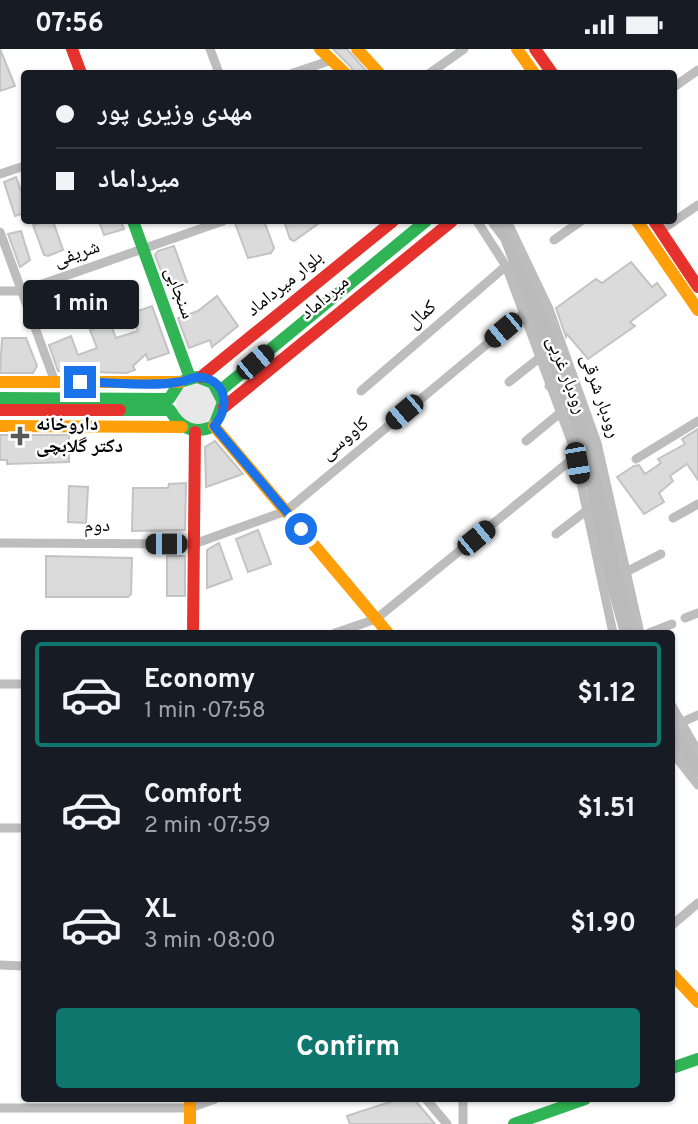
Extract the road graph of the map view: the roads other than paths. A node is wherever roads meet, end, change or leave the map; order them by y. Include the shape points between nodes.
1 (72, 49) edge
2 (210, 49) edge
3 (320, 49) edge
4 (357, 49) edge
5 (464, 49) edge
6 (517, 49) edge
7 (535, 49) edge
8 (332, 60) junction
9 (80, 70) edge
10 (218, 70) edge
11 (302, 70) edge
12 (342, 70) edge
13 (376, 70) edge
14 (434, 70) edge
15 (532, 70) edge
16 (550, 70) edge
17 (698, 70) edge
18 (677, 85) edge
19 (21, 167) edge
20 (0, 174) edge
21 (698, 205) edge
22 (677, 216) edge
23 (134, 224) edge
24 (214, 224) edge
25 (389, 224) edge
26 (422, 224) edge
27 (448, 224) edge
28 (479, 224) edge
29 (508, 224) edge
30 (577, 224) edge
31 (639, 224) edge
32 (658, 225) edge
33 (0, 232) edge
34 (554, 240) dead end
35 (424, 242) junction
36 (143, 249) junction
37 (371, 267) junction
38 (506, 267) junction
39 (698, 287) edge
40 (0, 291) edge
41 (22, 291) junction
42 (698, 310) edge
43 (523, 314) junction
44 (256, 333) junction
45 (272, 348) junction
46 (538, 359) junction
47 (572, 373) junction
48 (190, 379) junction
49 (0, 382) edge
50 (55, 382) junction
51 (509, 382) dead end
52 (549, 386) junction
53 (221, 390) junction
54 (361, 391) dead end
55 (0, 398) edge
56 (169, 405) junction
57 (224, 407) junction
58 (0, 410) edge
59 (560, 413) junction
60 (698, 421) edge
61 (0, 426) edge
62 (214, 426) junction
63 (182, 427) junction
64 (195, 432) junction
65 (526, 442) dead end
66 (576, 456) junction
67 (636, 459) dead end
68 (698, 504) edge
69 (286, 511) junction
70 (586, 511) junction
71 (673, 518) dead end
72 (556, 534) dead end
73 (0, 544) edge
74 (194, 544) junction
75 (661, 554) dead end
76 (624, 573) junction
77 (698, 613) edge
78 (685, 618) dead end
79 (376, 619) junction
80 (672, 624) dead end
81 (193, 630) edge
82 (344, 630) edge
83 (385, 630) edge
84 (609, 630) edge
85 (639, 630) edge
86 (657, 630) edge
87 (0, 684) edge
88 (21, 684) edge
89 (675, 712) edge
90 (698, 715) edge
91 (680, 723) junction
92 (675, 730) edge
93 (698, 752) edge
94 (675, 756) edge
95 (698, 785) edge
96 (0, 828) edge
97 (21, 828) edge
98 (698, 903) edge
99 (675, 922) edge
100 (0, 965) edge
101 (21, 965) edge
102 (675, 977) edge
103 (698, 1002) edge
104 (698, 1059) edge
105 (675, 1067) edge
106 (429, 1102) edge
107 (463, 1102) edge
108 (576, 1102) edge
109 (190, 1103) edge
110 (0, 1108) edge
111 (190, 1124) edge
112 (447, 1124) edge
113 (463, 1124) edge
114 (514, 1124) edge

1 - 9 main road
2 - 10 street
3 - 8 main road
4 - 13 main road
5 - 14 street
6 - 15 main road
7 - 16 main road
8 - 11 street
8 - 12 main road
17 - 18 street
19 - 20 street
21 - 22 street
23 - 36 main road, سنجابی
24 - 36 street, شریفی
25 - 44 main road, بلوار میرداماد
26 - 37 main road
27 - 35 main road, میرداماد
28 - 38 street, رودبار غربی
29 - 47 street, رودبار شرقی
30 - 34 street
31 - 42 main road
32 - 39 main road
33 - 41 street
35 - 37 main road
35 - 57 main road, میرداماد
36 - 41 street, شریفی
36 - 48 main road, سنجابی
37 - 45 main road
38 - 43 street, رودبار غربی
38 - 54 street, کمال
40 - 41 street
41 - 50 street
43 - 46 street, رودبار غربی
43 - 69 street, کاووسی
44 - 45 main road via 250,353
44 - 48 main road, بلوار میرداماد
45 - 53 main road
46 - 51 street
46 - 52 street, رودبار غربی
47 - 52 street
47 - 76 street, رودبار شرقی via 600,453
48 - 50 main road
48 - 53 main road via 210,380
48 - 56 main road
49 - 50 main road
52 - 59 street, رودبار غربی
53 - 57 main road
55 - 56 main road
56 - 58 main road
56 - 63 main road
57 - 62 main road
59 - 65 street
59 - 66 street, رودبار غربی
60 - 67 street
61 - 63 main road
62 - 64 main road
62 - 69 main road
63 - 64 main road
64 - 74 main road
66 - 70 street, رودبار غربی
66 - 79 street
68 - 71 street
69 - 74 street, دوم
69 - 79 main road
70 - 72 street
70 - 84 street, رودبار غربی
73 - 74 street, دوم
74 - 81 main road
75 - 76 street
76 - 85 street, رودبار شرقی
77 - 78 street
79 - 82 street
79 - 83 main road
80 - 86 street
87 - 88 street
89 - 91 street
90 - 91 street
91 - 92 street
91 - 93 street
94 - 95 street
96 - 97 street
98 - 99 street
100 - 101 street
102 - 103 main road
104 - 105 main road
106 - 112 street
107 - 113 street
108 - 114 main road
109 - 110 street
109 - 111 main road

